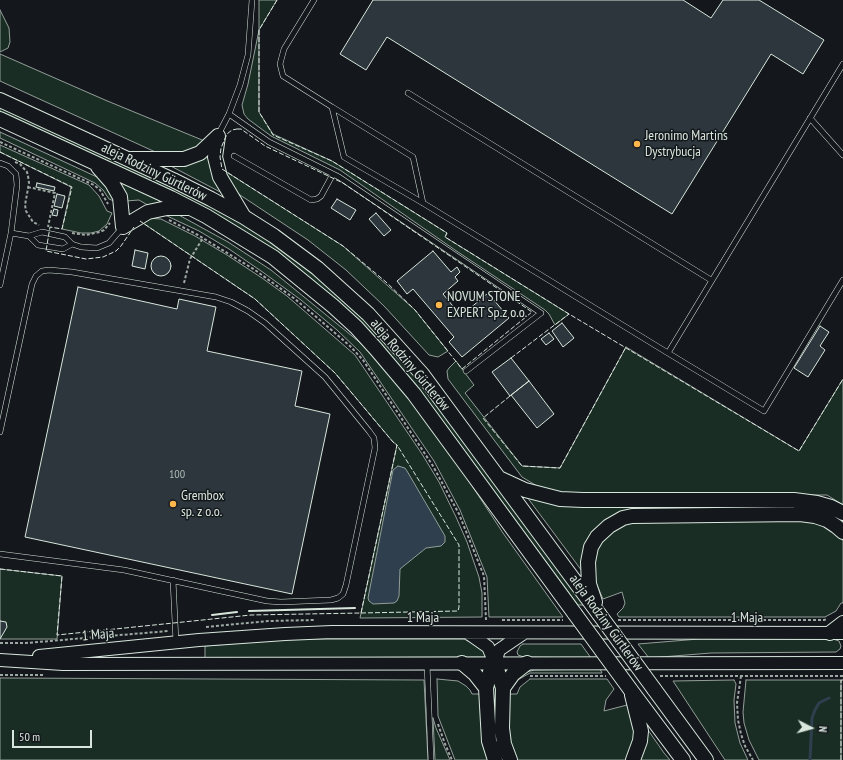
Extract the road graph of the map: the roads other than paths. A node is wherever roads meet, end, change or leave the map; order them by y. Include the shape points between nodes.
1 (252, 0) edge
2 (314, 0) edge
3 (843, 64) edge
4 (408, 93) dead end
5 (0, 100) edge
6 (332, 107) junction
7 (229, 114) junction
8 (810, 118) junction
9 (0, 119) edge
10 (218, 136) junction
11 (843, 155) edge
12 (234, 156) dead end
13 (127, 159) junction
14 (95, 162) junction
15 (0, 163) edge
16 (333, 174) junction
17 (423, 203) junction
18 (191, 208) junction
19 (244, 217) junction
20 (117, 224) junction
21 (11, 233) junction
22 (29, 236) junction
23 (72, 244) junction
24 (712, 280) junction
25 (843, 280) edge
26 (0, 285) edge
27 (668, 353) junction
28 (466, 371) dead end
29 (0, 432) edge
30 (499, 478) junction
31 (843, 513) edge
32 (843, 532) edge
33 (0, 554) edge
34 (173, 580) junction
35 (599, 614) junction
36 (843, 624) edge
37 (468, 633) junction
38 (524, 633) junction
39 (836, 633) edge
40 (176, 636) junction
41 (2, 660) edge
42 (842, 662) edge
43 (427, 663) junction
44 (462, 663) junction
45 (496, 663) junction
46 (527, 663) junction
47 (486, 688) junction
48 (503, 688) junction
49 (630, 689) junction
50 (431, 760) edge
51 (495, 760) edge
52 (510, 760) edge
53 (633, 760) edge
54 (683, 760) edge
55 (706, 760) edge

1 - 7 lane via 248,55
2 - 6 lane via 284,49 280,64 283,76
3 - 8 lane
4 - 24 lane
5 - 13 main road, aleja Rodziny Gürtlerów
6 - 17 lane via 413,157
6 - 17 lane via 344,157
7 - 10 lane
7 - 16 lane via 270,142
8 - 11 lane
8 - 24 lane
9 - 14 main road, aleja Rodziny Gürtlerów
10 - 13 main road via 200,153 184,159
10 - 19 main road via 215,157 220,177
12 - 16 lane via 311,200 321,196
13 - 19 main road, aleja Rodziny Gürtlerów
14 - 18 main road, aleja Rodziny Gürtlerów
14 - 20 main road via 120,197
15 - 21 lane via 8,166 16,174
16 - 28 lane via 541,313
17 - 27 lane
18 - 20 main road via 166,208
18 - 49 main road, aleja Rodziny Gürtlerów, bridge via 273,257 356,327 414,394
19 - 30 main road, aleja Rodziny Gürtlerów via 317,268 368,314 422,374
20 - 23 lane via 109,243 97,248
21 - 22 lane
21 - 26 lane
22 - 23 lane via 42,232 65,237
22 - 23 lane via 38,245 63,249
24 - 27 lane
25 - 27 lane via 764,411
29 - 34 lane via 32,284 42,271 72,272 216,297 248,311 265,323 325,377 374,438 375,448 343,594 331,600 267,601
30 - 31 main road via 525,490 560,499 794,500 818,503
30 - 35 main road, aleja Rodziny Gürtlerów
32 - 35 main road via 827,520 800,514 623,518 609,526 591,547 588,562 589,584
33 - 34 lane via 124,570
34 - 40 lane
35 - 55 main road, aleja Rodziny Gürtlerów, bridge via 656,682
36 - 39 main road
37 - 38 street, 1 Maja
37 - 40 street, 1 Maja via 332,632
37 - 45 street via 488,647
38 - 39 street, 1 Maja
38 - 45 street via 499,650
40 - 41 street, 1 Maja
41 - 43 street, 1 Maja via 63,664
42 - 46 street, 1 Maja
43 - 44 street, 1 Maja
43 - 50 lane
44 - 45 street, 1 Maja
44 - 47 main road
45 - 46 street, 1 Maja
45 - 47 main road via 490,672
45 - 48 main road
46 - 48 main road via 513,674
47 - 51 main road via 489,741
48 - 52 main road via 502,728
49 - 53 main road via 641,730
49 - 54 main road, aleja Rodziny Gürtlerów

